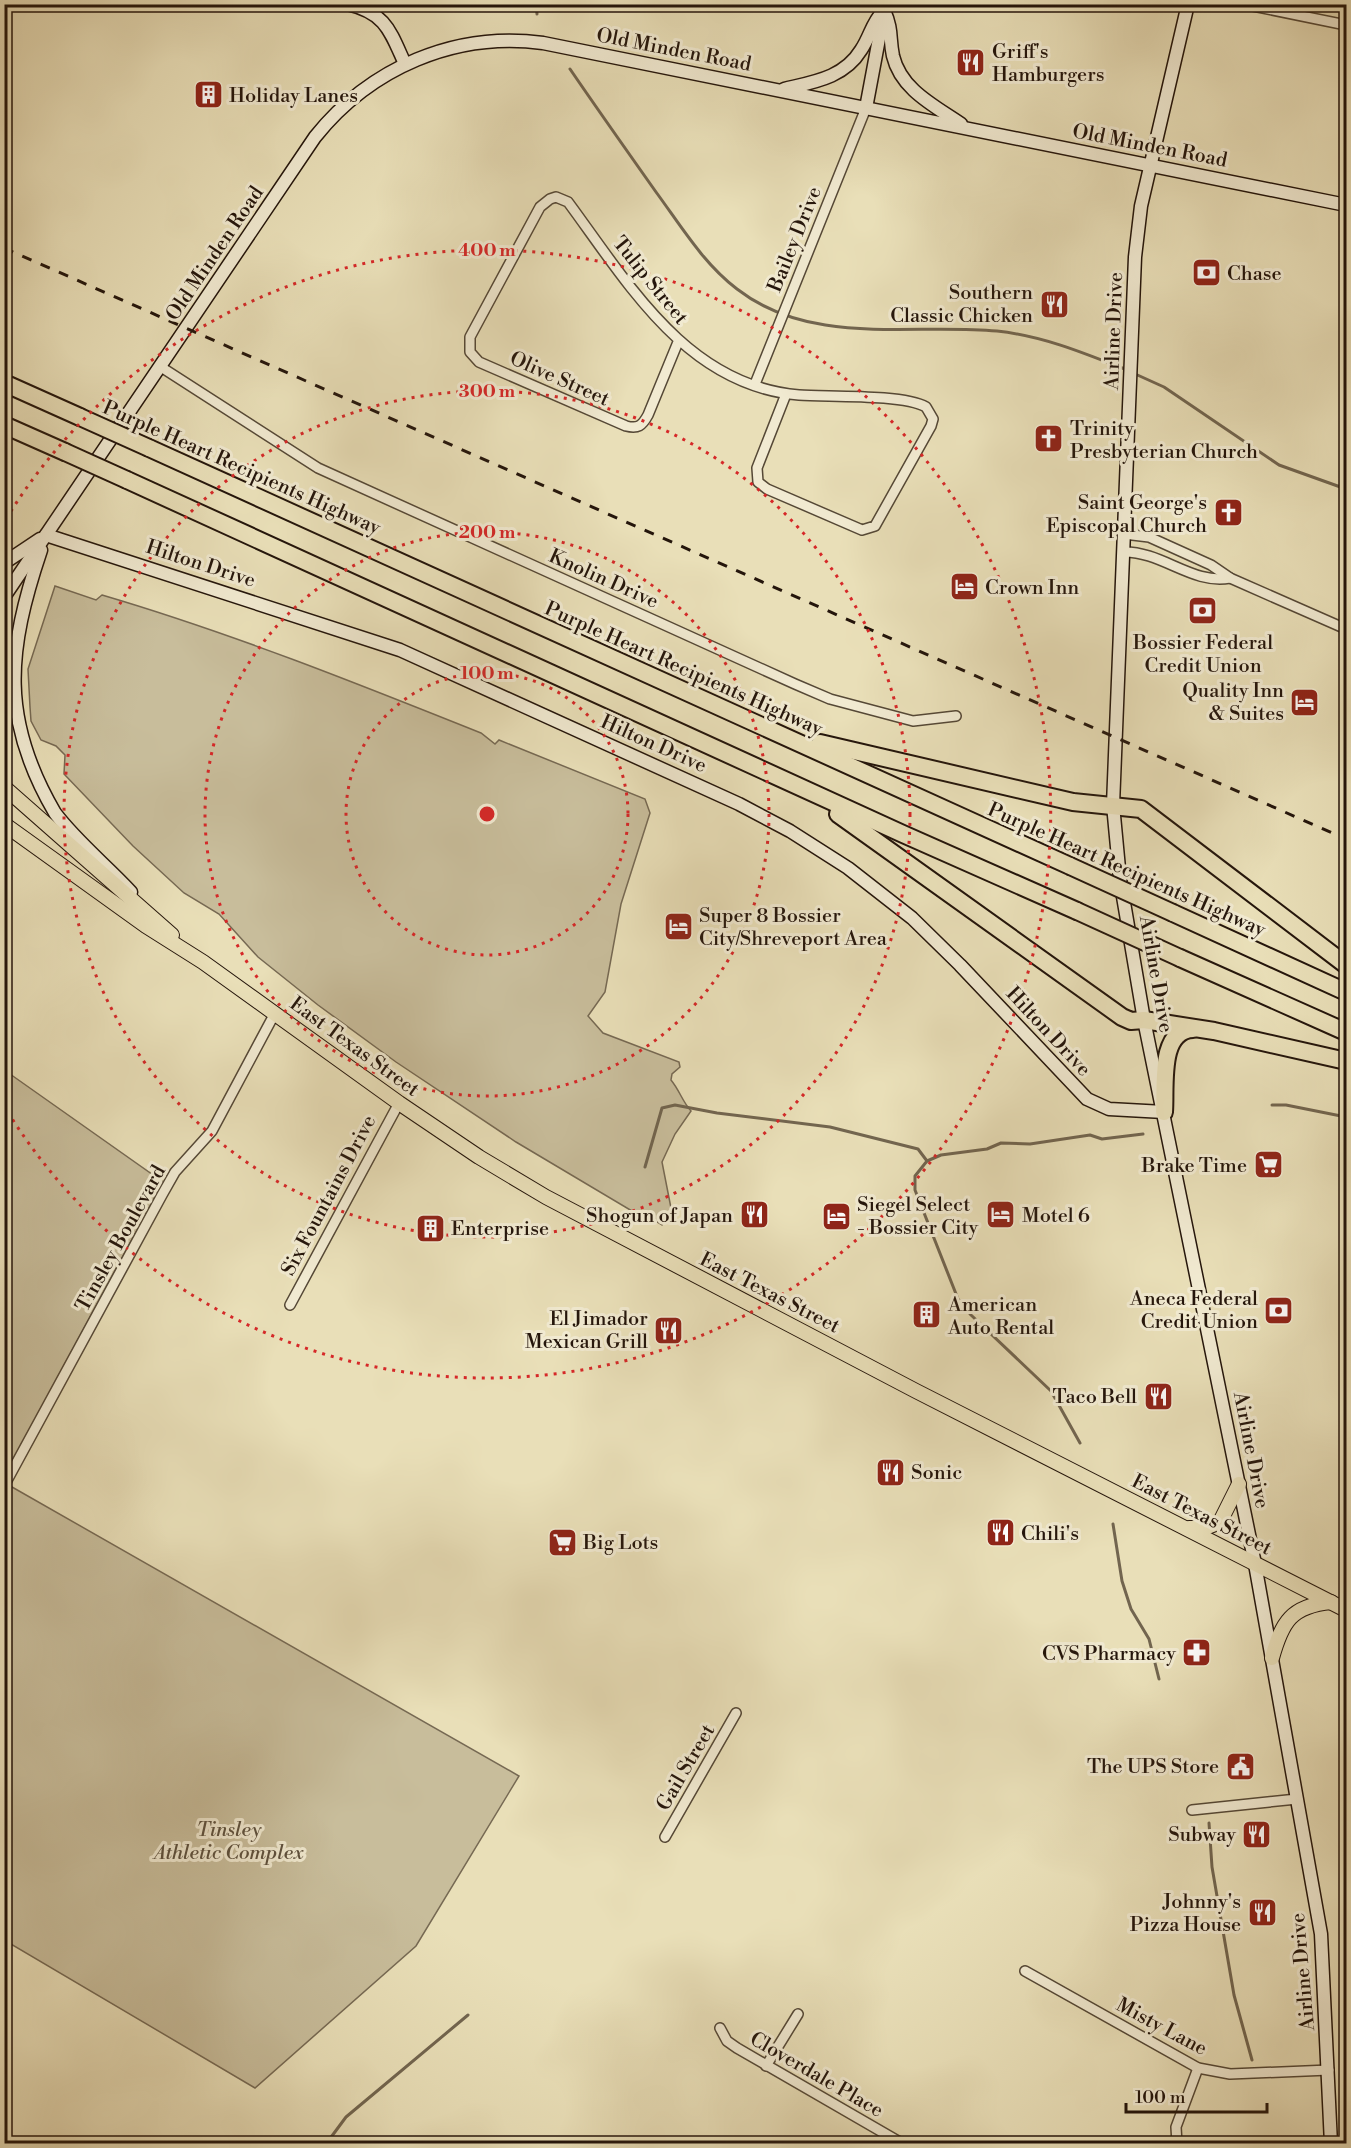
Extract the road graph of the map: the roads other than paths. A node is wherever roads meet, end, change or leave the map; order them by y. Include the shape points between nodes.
1 (347, 4) edge
2 (1188, 4) edge
3 (1244, 4) edge
4 (885, 8) edge
5 (1347, 25) edge
6 (405, 64) junction
7 (780, 90) junction
8 (866, 108) junction
9 (968, 128) junction
10 (1151, 165) junction
11 (1347, 205) edge
12 (678, 342) junction
13 (470, 352) joint
14 (161, 367) junction
15 (4, 383) edge
16 (755, 384) junction
17 (786, 394) junction
18 (4, 425) edge
19 (1124, 534) junction
20 (46, 535) junction
21 (1123, 552) junction
22 (4, 562) edge
23 (1230, 578) junction
24 (4, 597) edge
25 (1347, 629) edge
26 (702, 699) junction
27 (956, 717) dead end
28 (762, 769) junction
29 (4, 786) edge
30 (1113, 805) junction
31 (4, 824) edge
32 (162, 926) junction
33 (203, 962) junction
34 (1347, 965) edge
35 (1347, 992) edge
36 (275, 1013) junction
37 (1144, 1020) junction
38 (1214, 1031) junction
39 (1347, 1032) edge
40 (1347, 1061) edge
41 (399, 1103) junction
42 (1164, 1112) junction
43 (290, 1305) dead end
44 (1239, 1484) junction
45 (4, 1486) edge
46 (1185, 1527) junction
47 (1255, 1564) junction
48 (1331, 1602) junction
49 (1347, 1610) edge
50 (1272, 1658) junction
51 (736, 1713) dead end
52 (1297, 1800) junction
53 (1192, 1810) dead end
54 (665, 1838) dead end
55 (1025, 1971) dead end
56 (798, 2014) dead end
57 (720, 2028) dead end
58 (766, 2066) junction
59 (1198, 2068) junction
60 (1329, 2070) junction
61 (903, 2144) edge
62 (1177, 2144) edge
63 (1331, 2144) edge

1 - 6 main road via 383,20
2 - 10 main road, Airline Drive
3 - 5 street
4 - 7 main road via 872,22 858,56 843,70
4 - 8 main road
4 - 9 main road via 892,29 895,63 902,77 920,96
6 - 7 main road, Old Minden Road via 464,45 525,41
6 - 14 main road, Old Minden Road via 362,90 323,126
7 - 8 main road, Old Minden Road
8 - 9 main road, Old Minden Road
8 - 16 street, Bailey Drive
9 - 10 main road, Old Minden Road
10 - 11 main road, Old Minden Road
10 - 19 main road, Airline Drive via 1137,243
12 - 13 street, Olive Street via 641,426 632,427 479,362
12 - 13 street, Tulip Street via 643,303 568,202 556,197 540,207 470,337
12 - 16 street, Tulip Street via 715,367
14 - 20 main road, Old Minden Road
14 - 27 street, Knolin Drive via 318,468 803,687 913,721
15 - 26 highway, Purple Heart Recipients Highway, bridge
16 - 17 street, Tulip Street
17 - 17 street, Tulip Street via 913,402 926,407 933,419 879,521 869,530 842,522 758,482 757,468
18 - 28 highway, bridge
19 - 21 main road, Airline Drive
19 - 23 street via 1149,537 1218,568
20 - 22 main road
20 - 24 main road, Old Minden Road
20 - 32 main road via 12,644 9,689 15,734 27,769 56,814
20 - 42 main road, Hilton Drive via 400,650 739,804 848,868 912,918 1087,1099 1109,1109
21 - 23 street via 1147,554 1205,578
21 - 30 main road, Airline Drive
23 - 25 street
26 - 30 highway via 841,749 1073,802
26 - 35 highway, Purple Heart Recipients Highway, bridge
28 - 37 highway via 864,830 1122,1017
28 - 39 highway, bridge
29 - 32 main road, East Texas Street
30 - 34 highway via 1152,815
30 - 37 main road, Airline Drive via 1120,879
31 - 33 main road, East Texas Street via 146,927
32 - 33 main road, East Texas Street
33 - 36 main road, East Texas Street
36 - 41 main road, East Texas Street
36 - 45 street, Tinsley Boulevard via 212,1131 166,1188
37 - 38 highway
37 - 42 main road, Airline Drive
38 - 40 highway
38 - 42 highway via 1184,1030 1174,1037
41 - 43 street, Six Fountains Drive
41 - 46 main road, East Texas Street via 479,1157 598,1225
42 - 44 main road, Airline Drive
44 - 46 main road via 1220,1522 1205,1528
44 - 47 main road, Airline Drive
46 - 47 main road, East Texas Street
47 - 48 main road, East Texas Street
47 - 50 main road, Airline Drive
48 - 49 main road, East Texas Street
48 - 50 main road via 1310,1605 1291,1615
50 - 52 main road, Airline Drive
51 - 54 street, Gail Street
52 - 53 street
52 - 60 main road, Airline Drive via 1321,1934
55 - 59 street, Misty Lane
56 - 58 street
57 - 58 street, Cloverdale Place via 727,2041
58 - 61 street, Cloverdale Place
59 - 60 street, Misty Lane via 1230,2074
59 - 62 street via 1176,2127
60 - 63 main road, Airline Drive

